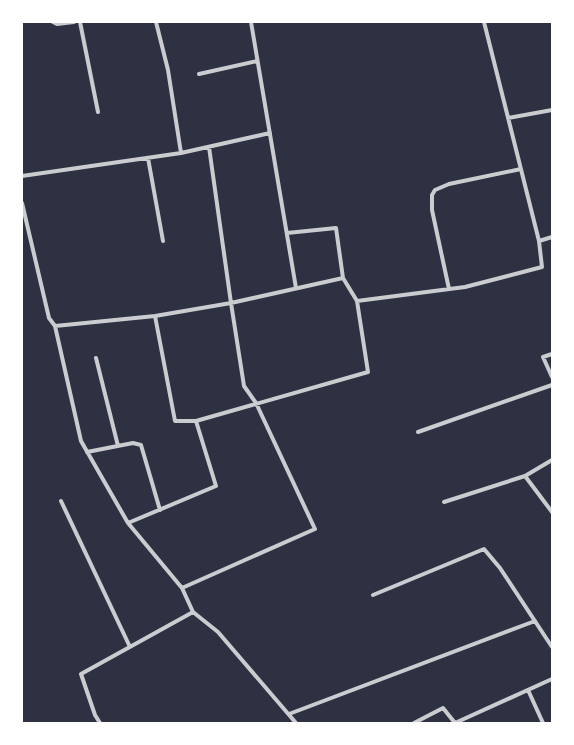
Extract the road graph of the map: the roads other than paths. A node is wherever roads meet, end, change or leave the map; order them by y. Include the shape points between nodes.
1 (53, 22) edge
2 (74, 22) edge
3 (80, 22) edge
4 (156, 22) edge
5 (251, 22) edge
6 (484, 22) edge
7 (257, 61) junction
8 (199, 74) dead end
9 (552, 110) edge
10 (98, 112) dead end
11 (508, 118) junction
12 (270, 133) junction
13 (209, 147) junction
14 (181, 153) junction
15 (148, 158) junction
16 (521, 169) junction
17 (22, 176) edge
18 (22, 204) edge
19 (286, 234) junction
20 (552, 237) edge
21 (163, 241) dead end
22 (539, 241) junction
23 (343, 278) junction
24 (296, 288) junction
25 (449, 289) junction
26 (357, 301) junction
27 (230, 303) junction
28 (155, 316) junction
29 (55, 326) junction
30 (552, 354) edge
31 (96, 358) dead end
32 (552, 377) edge
33 (552, 385) edge
34 (256, 403) junction
35 (196, 421) junction
36 (418, 432) dead end
37 (118, 446) junction
38 (87, 452) junction
39 (552, 460) edge
40 (525, 476) junction
41 (61, 501) dead end
42 (444, 502) dead end
43 (160, 510) junction
44 (552, 512) edge
45 (128, 523) junction
46 (182, 588) junction
47 (372, 596) dead end
48 (193, 612) junction
49 (535, 621) junction
50 (130, 647) junction
51 (552, 647) edge
52 (552, 679) edge
53 (528, 690) junction
54 (289, 714) junction
55 (100, 723) edge
56 (296, 723) edge
57 (414, 723) edge
58 (543, 723) edge

1 - 2 street
3 - 10 street
4 - 14 street via 168,70
5 - 7 street
6 - 11 street
7 - 8 street
7 - 12 street
9 - 11 street
11 - 16 street
12 - 13 street
12 - 19 street
13 - 14 street
13 - 27 street
14 - 15 street
15 - 17 street
15 - 21 street
16 - 22 street
16 - 25 street via 448,184 435,190 432,195 432,210
18 - 29 street via 49,318
19 - 23 street via 336,228
19 - 24 street
20 - 22 street
22 - 25 street via 542,267
23 - 24 street
23 - 26 street
24 - 27 street
25 - 26 street
26 - 34 street via 368,372
27 - 28 street
27 - 34 street via 244,386
28 - 29 street
28 - 35 street via 175,421
29 - 38 street via 81,441
30 - 32 street via 544,357
31 - 37 street
33 - 36 street
34 - 35 street
34 - 46 street via 315,528
35 - 43 street via 216,486
37 - 38 street
37 - 43 street via 132,443 142,445
38 - 45 street
39 - 40 street
40 - 42 street
40 - 44 street
41 - 50 street
43 - 45 street
45 - 46 street
46 - 48 street
47 - 49 street via 484,549 500,568
48 - 50 street
48 - 54 street via 218,632
49 - 51 street
49 - 54 street
50 - 55 street via 81,674
52 - 53 street
53 - 57 street via 455,723 443,708
53 - 58 street
54 - 56 street

